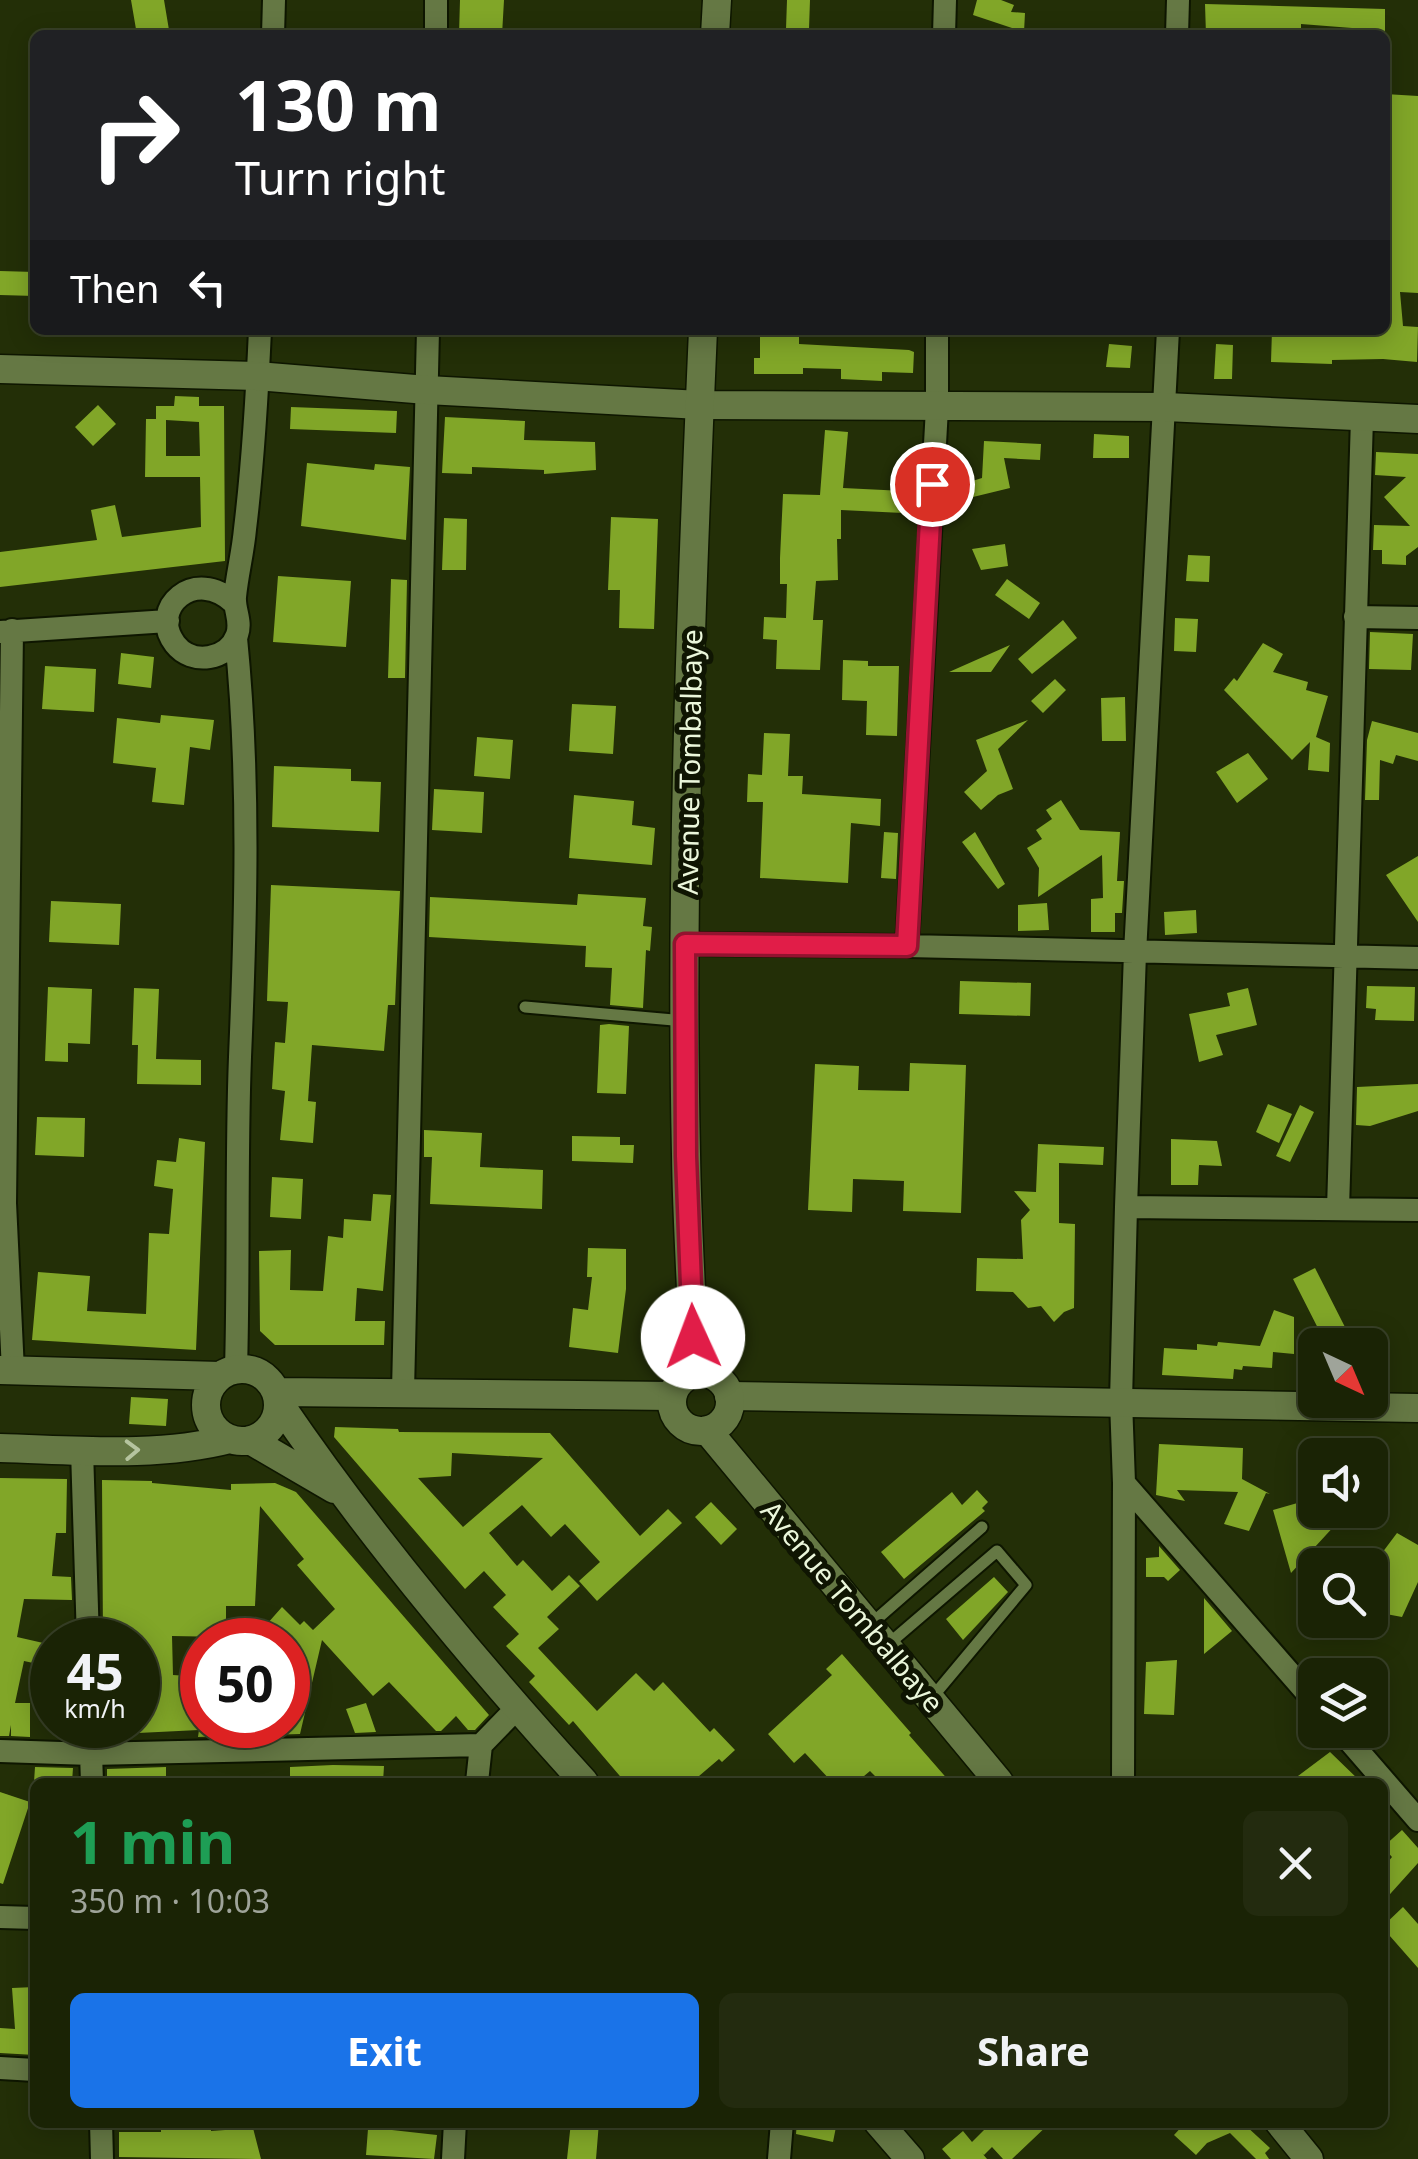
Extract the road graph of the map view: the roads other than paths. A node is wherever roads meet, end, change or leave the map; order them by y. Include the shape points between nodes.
1 (274, 0) edge
2 (436, 0) edge
3 (716, 0) edge
4 (945, 0) edge
5 (1178, 0) edge
6 (273, 30) edge
7 (436, 30) edge
8 (715, 30) edge
9 (944, 30) edge
10 (1177, 30) edge
11 (260, 335) edge
12 (428, 335) edge
13 (703, 335) edge
14 (937, 335) edge
15 (1168, 335) edge
16 (0, 368) edge
17 (258, 376) junction
18 (427, 390) junction
19 (700, 405) junction
20 (937, 408) junction
21 (1166, 408) junction
22 (1362, 418) junction
23 (1418, 419) edge
24 (234, 603) junction
25 (1355, 616) junction
26 (1418, 618) edge
27 (168, 621) junction
28 (6, 631) edge
29 (236, 638) junction
30 (685, 944) junction
31 (907, 946) junction
32 (1135, 953) junction
33 (1345, 956) junction
34 (1418, 958) edge
35 (526, 1007) dead end
36 (685, 1021) junction
37 (2, 1203) edge
38 (1126, 1208) junction
39 (1338, 1209) junction
40 (1418, 1210) edge
41 (7, 1370) edge
42 (228, 1372) junction
43 (695, 1373) junction
44 (403, 1391) junction
45 (672, 1396) junction
46 (729, 1396) junction
47 (278, 1398) junction
48 (1120, 1401) junction
49 (1418, 1408) edge
50 (706, 1430) junction
51 (240, 1440) junction
52 (0, 1448) edge
53 (82, 1450) junction
54 (1124, 1483) junction
55 (340, 1492) junction
56 (982, 1527) dead end
57 (960, 1547) junction
58 (977, 1568) junction
59 (910, 1590) junction
60 (928, 1610) junction
61 (87, 1618) edge
62 (876, 1637) junction
63 (1298, 1683) edge
64 (930, 1700) junction
65 (517, 1708) junction
66 (481, 1745) junction
67 (91, 1748) edge
68 (1356, 1748) edge
69 (0, 1751) edge
70 (91, 1754) junction
71 (92, 1778) edge
72 (477, 1778) edge
73 (580, 1778) edge
74 (996, 1778) edge
75 (1122, 1778) edge
76 (1382, 1778) edge
77 (1388, 1785) edge
78 (1418, 1820) edge
79 (0, 1917) edge
80 (30, 1918) edge
81 (0, 2068) edge
82 (30, 2070) edge
83 (101, 2128) edge
84 (456, 2128) edge
85 (782, 2128) edge
86 (883, 2128) edge
87 (1284, 2128) edge
88 (102, 2159) edge
89 (453, 2159) edge
90 (779, 2159) edge
91 (910, 2159) edge
92 (1309, 2159) edge

1 - 6 street
2 - 7 street
3 - 8 street
4 - 9 street
5 - 10 street
11 - 17 street
12 - 18 street
13 - 19 street, Avenue Tombalbaye
14 - 20 street
15 - 21 street
16 - 17 street
17 - 18 street
17 - 24 street
18 - 19 street
18 - 44 street
19 - 20 street
19 - 30 street, Avenue Tombalbaye
20 - 21 street
20 - 31 street
21 - 22 street
21 - 32 street
22 - 23 street
22 - 25 street
24 - 27 street via 206,586 190,590 176,600
24 - 29 street
25 - 26 street
25 - 33 street
27 - 28 street
27 - 29 street via 174,643 191,656 212,658
28 - 37 street
29 - 42 street via 248,865
30 - 31 street
30 - 36 street, Avenue Tombalbaye
31 - 32 street
32 - 33 street
32 - 38 street
33 - 34 street
33 - 39 street
35 - 36 lane
36 - 43 street, Avenue Tombalbaye
37 - 41 street
38 - 39 street
38 - 48 street
39 - 40 street
41 - 42 street
42 - 47 street via 261,1373
42 - 51 street via 210,1388 208,1418 216,1431
43 - 45 street
43 - 46 street via 717,1377
44 - 45 street
44 - 47 street
45 - 50 street via 680,1422
46 - 48 street
46 - 50 street via 725,1418
47 - 51 street via 274,1423 259,1437
47 - 55 street
48 - 49 street
48 - 54 street
50 - 62 street, Avenue Tombalbaye
53 -> 51 street
51 - 55 street
52 - 53 street
53 - 61 street
54 - 63 street
54 - 75 street
55 - 65 street
56 - 57 lane
57 - 58 lane
57 - 59 lane
58 - 60 lane
58 - 64 lane via 997,1551 1026,1585
59 - 60 lane
59 - 62 lane
60 - 62 lane
62 - 64 street, Avenue Tombalbaye
64 - 74 street, Avenue Tombalbaye
65 - 66 street
65 - 73 street
66 - 70 street
66 - 72 street
67 - 70 street
68 - 76 street
69 - 70 street
70 - 71 street
77 - 78 street
79 - 80 street
81 - 82 street
83 - 88 street
84 - 89 street
85 - 90 street
86 - 91 street
87 - 92 street

